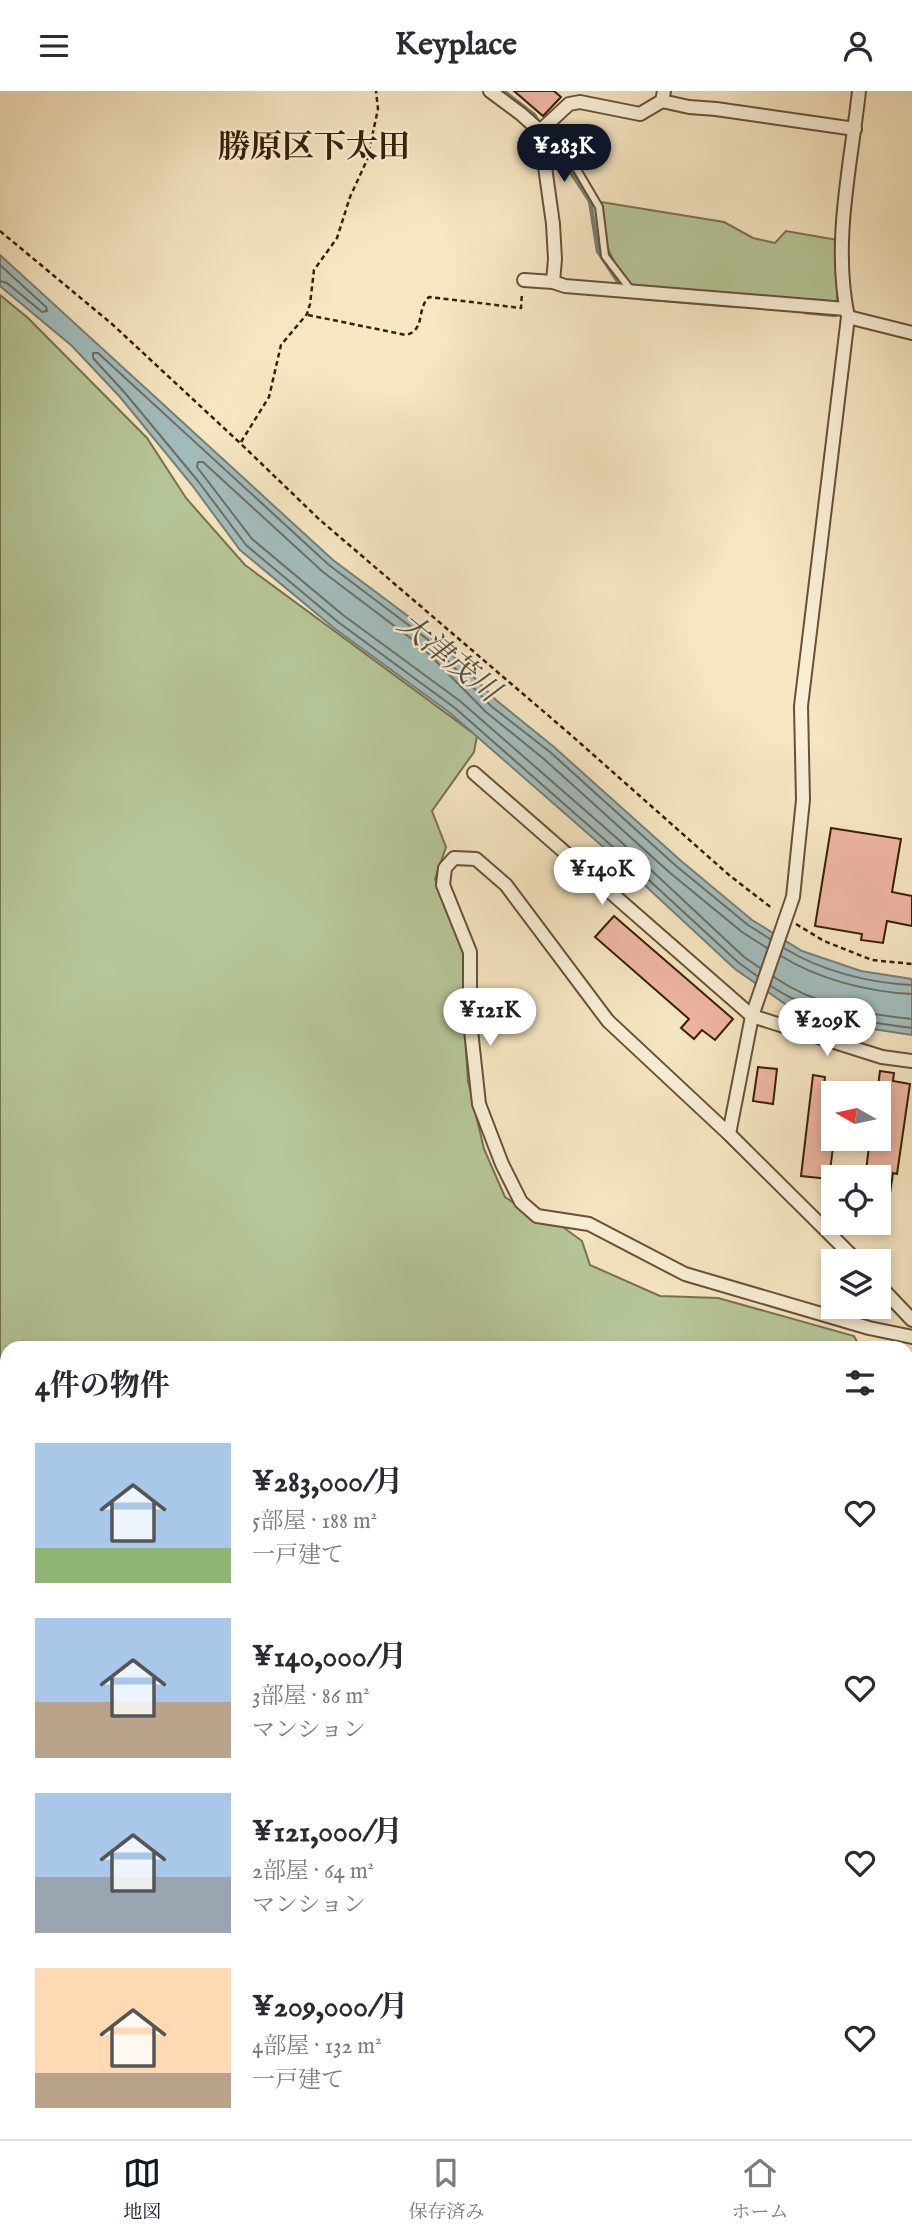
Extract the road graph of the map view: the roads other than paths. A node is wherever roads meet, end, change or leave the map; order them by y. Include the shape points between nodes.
1 (490, 91) edge
2 (859, 91) edge
3 (663, 96) edge
4 (544, 127) junction
5 (855, 129) junction
6 (524, 280) road end
7 (553, 282) junction
8 (634, 292) junction
9 (847, 313) junction
10 (912, 333) edge
11 (474, 773) dead end
12 (752, 1016) junction
13 (912, 1061) edge
14 (729, 1134) junction
15 (845, 1249) edge
16 (891, 1298) edge
17 (912, 1320) edge
18 (912, 1337) edge

1 - 4 street
2 - 5 street
3 - 4 street via 640,114 580,102 569,104
3 - 5 street via 689,107
4 - 7 street
4 - 8 lane via 599,207 605,256
5 - 9 street via 842,218
6 - 7 street
7 - 8 street
8 - 9 street
9 - 10 street
9 - 12 street via 801,706 803,800 793,897
11 - 12 street
12 - 13 street via 882,1057
12 - 14 street
14 - 15 street
14 - 18 street via 608,1021 506,885 476,859 454,859 445,868 443,885 471,952 470,1021 480,1104 521,1202 537,1216 589,1224 685,1274
16 - 17 street

